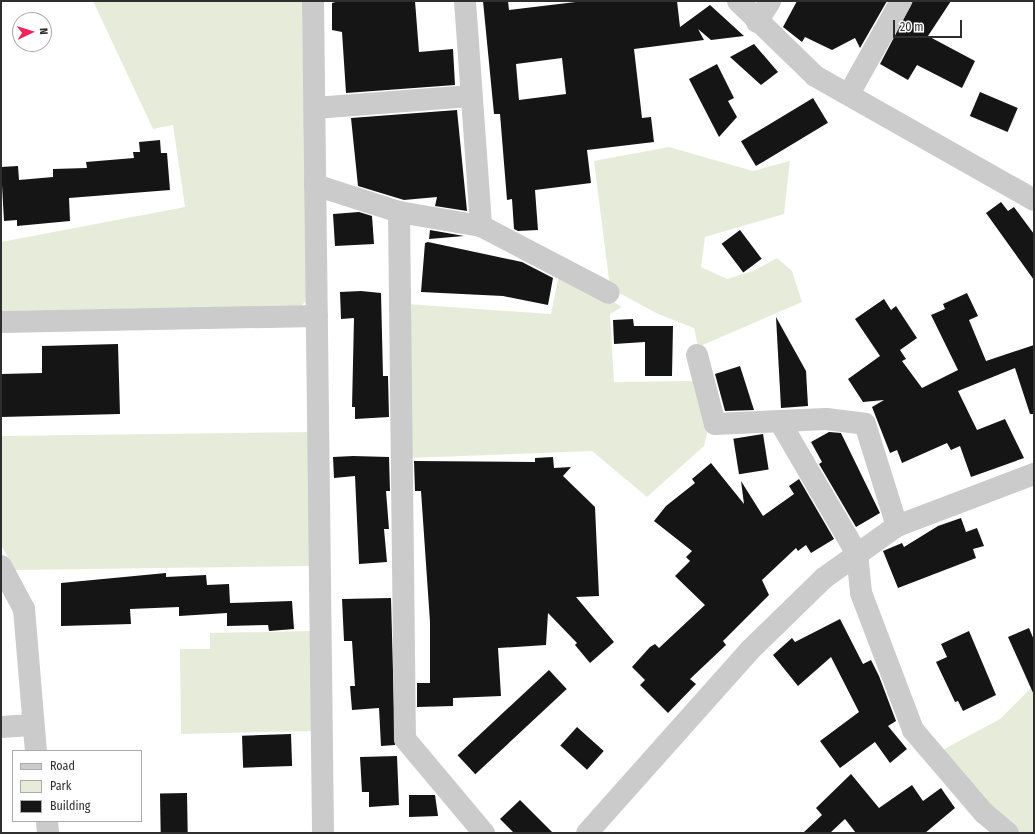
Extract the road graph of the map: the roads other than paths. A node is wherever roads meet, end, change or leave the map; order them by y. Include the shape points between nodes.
1 (313, 1) edge
2 (465, 1) edge
3 (738, 1) edge
4 (770, 1) edge
5 (901, 1) edge
6 (757, 22) junction
7 (849, 94) junction
8 (471, 96) junction
9 (314, 108) junction
10 (315, 185) junction
11 (1034, 200) edge
12 (399, 212) junction
13 (481, 226) junction
14 (609, 293) dead end
15 (317, 316) junction
16 (1, 322) edge
17 (697, 355) dead end
18 (780, 422) junction
19 (1034, 474) edge
20 (897, 526) junction
21 (857, 554) junction
22 (1, 566) edge
23 (31, 725) junction
24 (1, 727) edge
25 (36, 750) edge
26 (47, 822) edge
27 (48, 833) edge
28 (323, 833) edge
29 (484, 833) edge
30 (587, 833) edge
31 (1008, 833) edge

1 - 9 street
2 - 8 street
3 - 6 street
4 - 6 street
5 - 7 street
6 - 7 street via 815,76
7 - 11 street
8 - 9 street
8 - 13 street
9 - 10 street
10 - 12 street
10 - 15 street
12 - 13 street
12 - 29 street via 405,739
13 - 14 street
15 - 16 street
15 - 28 street
17 - 18 street via 715,424
18 - 20 street via 826,419 865,424
18 - 21 street
19 - 20 street
20 - 21 street
21 - 30 street via 824,578 750,650
21 - 31 street via 861,593 913,730 984,813
22 - 23 street via 24,608
23 - 24 street
23 - 25 street
26 - 27 street

